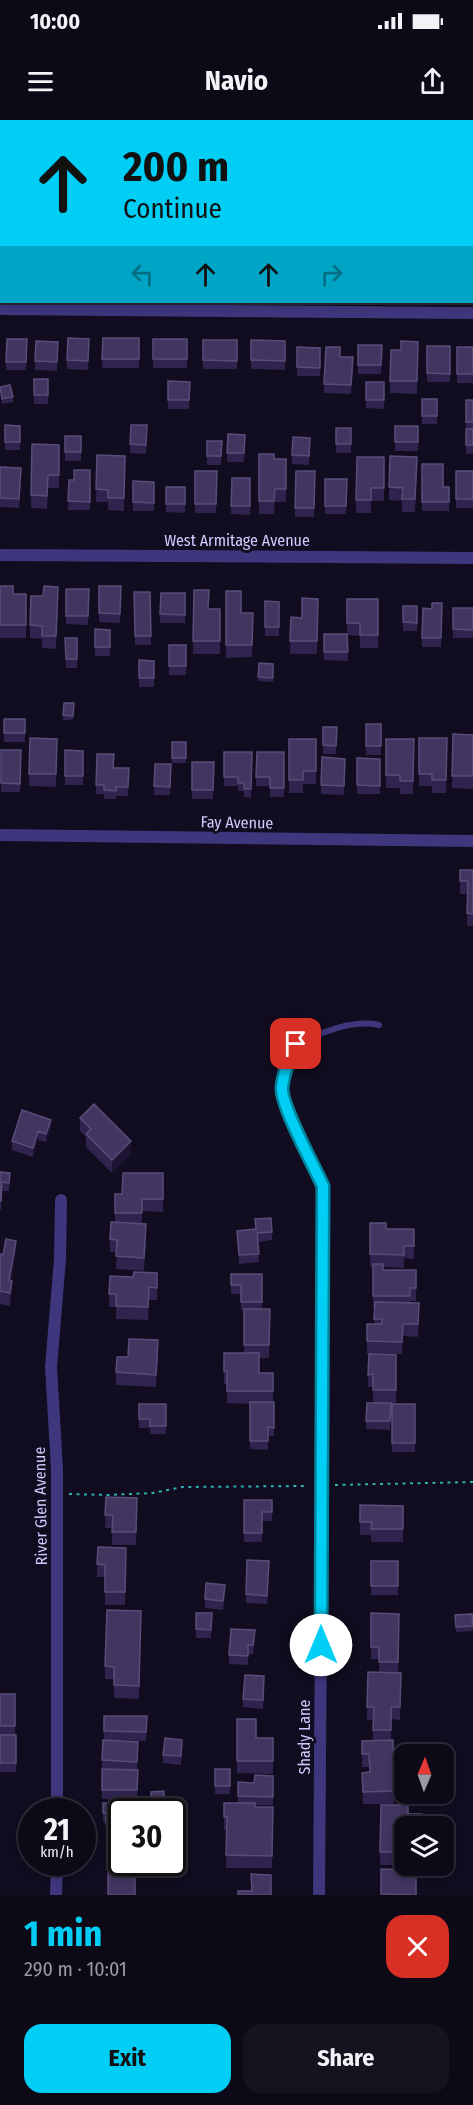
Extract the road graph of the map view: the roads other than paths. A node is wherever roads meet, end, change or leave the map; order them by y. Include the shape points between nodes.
1 (0, 309) edge
2 (473, 313) edge
3 (0, 555) edge
4 (473, 558) edge
5 (0, 835) edge
6 (473, 841) edge
7 (379, 1025) dead end
8 (61, 1200) dead end
9 (324, 1220) joint
10 (57, 1798) edge
11 (57, 1876) edge
12 (56, 1895) edge
13 (319, 1895) edge

1 - 2 street
3 - 4 street, West Armitage Avenue
5 - 6 street, Fay Avenue
7 - 9 lane via 365,1022 346,1026 296,1044 286,1069 281,1090 292,1123 323,1186
8 - 10 street, River Glen Avenue via 51,1367 57,1494
9 - 13 street, Shady Lane
11 - 12 street

